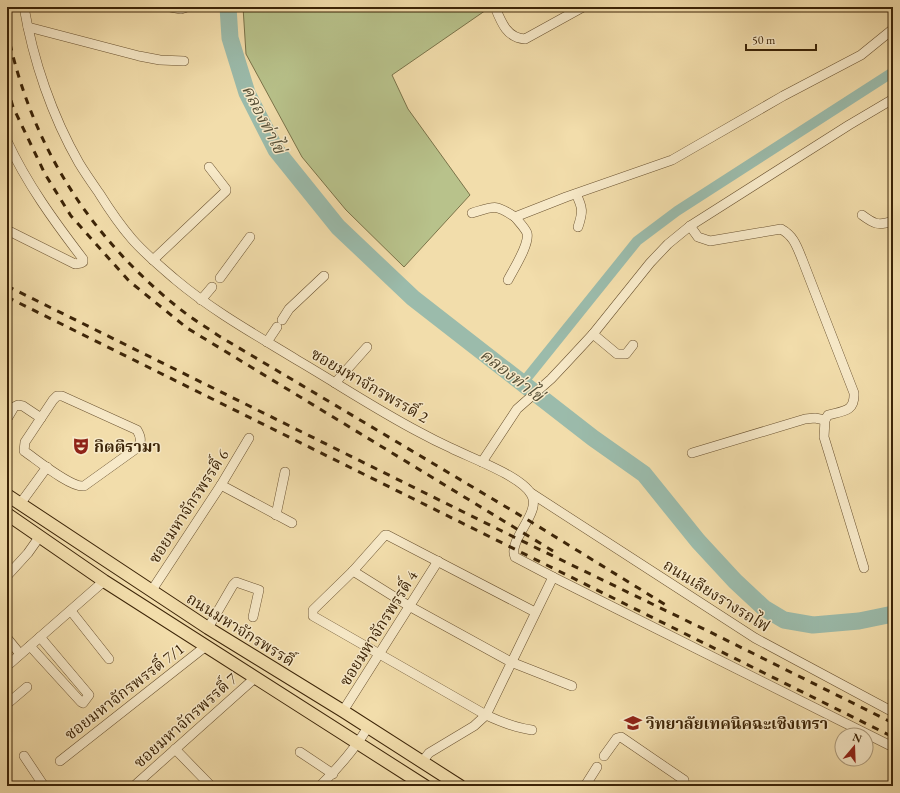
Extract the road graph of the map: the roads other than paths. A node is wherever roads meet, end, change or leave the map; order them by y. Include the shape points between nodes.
1 (24, 7) edge
2 (170, 7) edge
3 (187, 7) edge
4 (495, 7) edge
5 (582, 7) edge
6 (28, 27) junction
7 (893, 29) edge
8 (184, 61) dead end
9 (893, 101) edge
10 (7, 141) edge
11 (209, 167) dead end
12 (576, 194) junction
13 (472, 213) dead end
14 (862, 215) dead end
15 (515, 218) junction
16 (893, 221) edge
17 (690, 226) junction
18 (578, 227) dead end
19 (7, 230) edge
20 (250, 237) dead end
21 (153, 260) junction
22 (324, 276) dead end
23 (220, 278) dead end
24 (508, 280) dead end
25 (212, 287) dead end
26 (201, 300) junction
27 (593, 334) junction
28 (267, 342) junction
29 (633, 345) dead end
30 (367, 347) dead end
31 (335, 383) junction
32 (41, 418) junction
33 (7, 419) edge
34 (824, 420) junction
35 (249, 438) dead end
36 (692, 452) dead end
37 (482, 462) junction
38 (46, 467) junction
39 (285, 472) dead end
40 (221, 485) junction
41 (531, 493) junction
42 (7, 495) edge
43 (20, 504) junction
44 (7, 514) edge
45 (276, 515) junction
46 (292, 523) dead end
47 (40, 536) junction
48 (438, 561) junction
49 (864, 568) dead end
50 (353, 571) junction
51 (7, 576) edge
52 (553, 576) junction
53 (104, 581) junction
54 (152, 590) junction
55 (409, 606) junction
56 (71, 611) junction
57 (535, 612) junction
58 (253, 617) dead end
59 (208, 628) junction
60 (40, 637) junction
61 (7, 638) edge
62 (30, 646) junction
63 (206, 646) junction
64 (20, 654) junction
65 (378, 654) junction
66 (109, 659) dead end
67 (511, 662) junction
68 (7, 666) edge
69 (256, 677) junction
70 (572, 686) dead end
71 (27, 687) dead end
72 (7, 704) edge
73 (343, 711) junction
74 (893, 712) edge
75 (486, 715) junction
76 (368, 727) junction
77 (532, 730) dead end
78 (359, 743) junction
79 (893, 747) edge
80 (175, 749) junction
81 (300, 752) dead end
82 (24, 756) dead end
83 (604, 756) dead end
84 (60, 761) dead end
85 (422, 762) junction
86 (597, 767) dead end
87 (333, 774) junction
88 (419, 784) edge
89 (44, 786) edge
90 (134, 786) edge
91 (211, 786) edge
92 (320, 786) edge
93 (460, 786) edge
94 (585, 786) edge
95 (685, 786) edge

1 - 6 street, ซอยมหาจักรพรรดิ์ 2
2 - 3 street
4 - 5 street via 507,31 514,37 525,39
6 - 8 street via 139,56
6 - 21 street, ซอยมหาจักรพรรดิ์ 2 via 38,66 55,112 76,157 114,218
7 - 12 street via 861,55 783,96 672,160
9 - 17 street via 849,125
10 - 19 street via 50,216 83,262 75,264
11 - 21 street via 226,192
12 - 15 street
12 - 18 street via 582,206
13 - 15 street via 494,206
14 - 16 street via 882,225
15 - 24 street via 526,231 527,239
17 - 27 street via 650,263
17 - 34 street via 698,237 710,241 781,229 793,238 854,393 852,406 828,415
20 - 23 street
21 - 26 street, ซอยมหาจักรพรรดิ์ 2
22 - 28 street via 290,309
25 - 26 street
26 - 28 street, ซอยมหาจักรพรรดิ์ 2
27 - 29 street via 617,354 626,354
27 - 37 street via 551,379 517,409
28 - 31 street, ซอยมหาจักรพรรดิ์ 2
30 - 31 street
31 - 37 street, ซอยมหาจักรพรรดิ์ 2 via 419,432
32 - 33 street via 18,405
32 - 38 street via 25,442 24,451
32 - 38 street via 52,400 59,396 137,430 141,441 138,448 84,486 77,485
34 - 36 street via 805,419
34 - 49 street via 824,437
35 - 40 street, ซอยมหาจักรพรรดิ์ 6
37 - 41 street, ซอยมหาจักรพรรดิ์ 2 via 515,479
38 - 43 street
39 - 45 street
40 - 45 street
40 - 54 street, ซอยมหาจักรพรรดิ์ 6
41 - 52 street via 534,501 514,549 514,555
41 - 74 street, ถนนเลียงรางรถไฟ via 756,638
42 - 43 main road, ถนนมหาจักรพรรดิ์
43 - 54 main road, ถนนมหาจักรพรรดิ์
44 - 47 main road, ถนนมหาจักรพรรดิ์
45 - 46 street
47 - 51 street
47 - 53 main road, ถนนมหาจักรพรรดิ์
48 - 50 street via 386,535
48 - 55 street, ซอยมหาจักรพรรดิ์ 4
48 - 57 street
50 - 55 street
50 - 65 street via 313,610 312,614
52 - 57 street
52 - 79 street
53 - 56 street
53 - 63 main road, ถนนมหาจักรพรรดิ์
54 - 59 main road, ถนนมหาจักรพรรดิ์
55 - 65 street, ซอยมหาจักรพรรดิ์ 4
55 - 67 street
56 - 60 street
56 - 66 street
57 - 67 street
58 - 59 street via 259,590 236,582
59 - 73 main road, ถนนมหาจักรพรรดิ์
60 - 62 street
60 - 62 street via 89,695 83,703
61 - 64 street
62 - 64 street
63 - 69 main road, ถนนมหาจักรพรรดิ์
63 - 84 street, ซอยมหาจักรพรรดิ์ 7/1
64 - 68 street
65 - 73 street, ซอยมหาจักรพรรดิ์ 4
65 - 75 street
67 - 70 street
67 - 75 street
69 - 78 main road, ถนนมหาจักรพรรดิ์
69 - 80 street, ซอยมหาจักรพรรดิ์ 7
71 - 72 street
73 - 76 main road, ถนนมหาจักรพรรดิ์
75 - 77 street via 505,724
75 - 85 street via 474,726 429,753
76 - 78 street
76 - 85 main road, ถนนมหาจักรพรรดิ์
78 - 87 street
78 - 88 main road, ถนนมหาจักรพรรดิ์
80 - 90 street, ซอยมหาจักรพรรดิ์ 7
80 - 91 street
81 - 87 street
82 - 89 street
83 - 95 street via 617,738 621,737 684,780
85 - 93 main road, ถนนมหาจักรพรรดิ์
86 - 94 street
87 - 92 street

